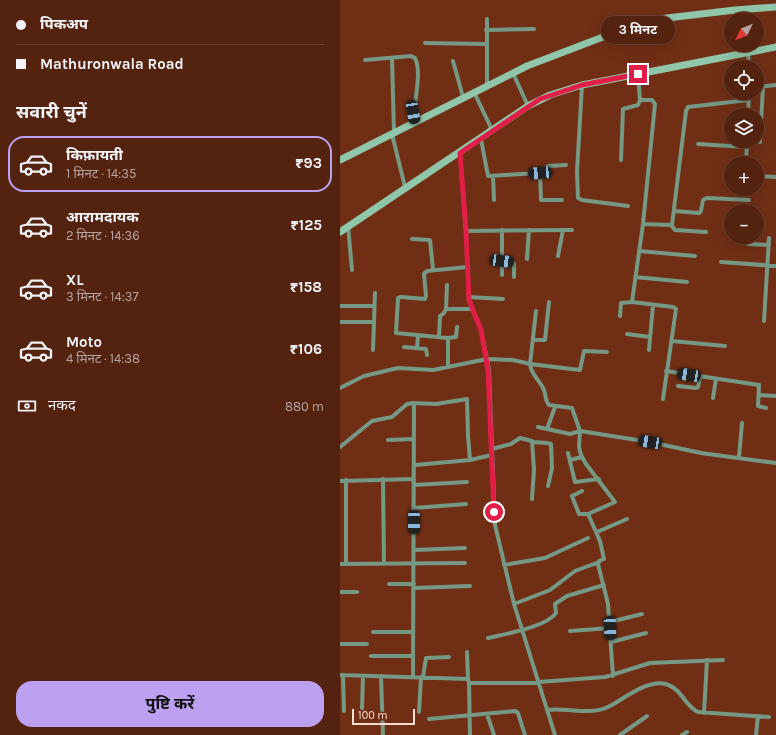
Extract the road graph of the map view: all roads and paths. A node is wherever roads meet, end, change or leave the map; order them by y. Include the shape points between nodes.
1 (776, 7) edge
2 (735, 10) joint
3 (487, 19) dead end
4 (534, 29) dead end
5 (486, 30) junction
6 (425, 43) dead end
7 (486, 44) junction
8 (776, 47) edge
9 (764, 49) edge
10 (748, 52) joint
11 (739, 54) joint
12 (392, 58) junction
13 (364, 60) dead end
14 (749, 60) edge
15 (452, 62) dead end
16 (513, 73) junction
17 (638, 74) junction
18 (582, 85) junction
19 (776, 85) edge
20 (487, 86) junction
21 (764, 86) edge
22 (474, 92) junction
23 (463, 97) junction
24 (640, 100) junction
25 (748, 100) joint
26 (528, 106) junction
27 (748, 108) edge
28 (415, 122) junction
29 (492, 130) junction
30 (393, 133) junction
31 (481, 139) junction
32 (698, 144) dead end
33 (724, 146) edge
34 (460, 153) junction
35 (340, 160) edge
36 (621, 160) dead end
37 (566, 165) dead end
38 (540, 173) junction
39 (493, 176) junction
40 (764, 176) edge
41 (776, 177) edge
42 (405, 188) junction
43 (494, 200) dead end
44 (562, 200) dead end
45 (748, 200) dead end
46 (628, 206) dead end
47 (674, 211) junction
48 (643, 224) junction
49 (348, 226) junction
50 (672, 226) junction
51 (502, 230) junction
52 (530, 230) junction
53 (563, 230) junction
54 (572, 230) dead end
55 (466, 231) junction
56 (340, 232) edge
57 (706, 232) dead end
58 (770, 238) dead end
59 (412, 239) dead end
60 (748, 244) dead end
61 (769, 245) junction
62 (639, 251) junction
63 (558, 256) dead end
64 (694, 256) dead end
65 (528, 259) dead end
66 (502, 261) junction
67 (721, 262) dead end
68 (766, 266) junction
69 (776, 266) edge
70 (467, 267) junction
71 (433, 269) junction
72 (352, 270) dead end
73 (502, 275) dead end
74 (514, 277) dead end
75 (635, 277) junction
76 (687, 282) dead end
77 (447, 285) dead end
78 (375, 293) dead end
79 (469, 297) junction
80 (503, 299) dead end
81 (549, 302) dead end
82 (632, 302) junction
83 (653, 305) junction
84 (340, 306) edge
85 (374, 306) junction
86 (446, 309) junction
87 (473, 309) junction
88 (536, 311) dead end
89 (620, 316) dead end
90 (764, 321) dead end
91 (340, 322) edge
92 (374, 322) junction
93 (457, 327) dead end
94 (627, 334) dead end
95 (418, 336) junction
96 (439, 337) junction
97 (650, 337) junction
98 (448, 338) junction
99 (533, 340) junction
100 (672, 341) junction
101 (725, 346) dead end
102 (404, 347) dead end
103 (417, 348) junction
104 (373, 350) dead end
105 (649, 350) dead end
106 (606, 352) dead end
107 (427, 355) dead end
108 (487, 359) junction
109 (530, 364) junction
110 (448, 366) junction
111 (666, 371) junction
112 (700, 377) junction
113 (716, 379) junction
114 (678, 386) dead end
115 (340, 388) edge
116 (759, 395) junction
117 (776, 396) edge
118 (714, 398) dead end
119 (663, 399) dead end
120 (414, 403) junction
121 (555, 407) junction
122 (766, 408) dead end
123 (742, 423) dead end
124 (538, 427) dead end
125 (547, 429) junction
126 (580, 431) junction
127 (414, 439) junction
128 (388, 440) dead end
129 (533, 442) junction
130 (340, 447) edge
131 (492, 449) junction
132 (568, 453) dead end
133 (492, 455) junction
134 (582, 457) junction
135 (739, 457) junction
136 (470, 460) junction
137 (570, 460) junction
138 (776, 463) edge
139 (414, 465) junction
140 (383, 479) junction
141 (414, 479) junction
142 (599, 479) junction
143 (346, 480) junction
144 (340, 481) edge
145 (467, 482) dead end
146 (414, 486) junction
147 (548, 486) dead end
148 (582, 491) dead end
149 (532, 499) dead end
150 (466, 504) dead end
151 (414, 508) junction
152 (588, 514) junction
153 (627, 519) dead end
154 (597, 532) junction
155 (588, 538) dead end
156 (465, 548) dead end
157 (414, 550) junction
158 (599, 562) junction
159 (466, 563) dead end
160 (340, 564) edge
161 (346, 564) junction
162 (384, 564) junction
163 (414, 564) junction
164 (504, 565) junction
165 (389, 584) dead end
166 (604, 585) junction
167 (414, 586) junction
168 (470, 586) dead end
169 (340, 592) edge
170 (357, 592) dead end
171 (514, 604) junction
172 (642, 614) dead end
173 (610, 622) junction
174 (610, 628) junction
175 (522, 631) junction
176 (570, 631) dead end
177 (373, 632) dead end
178 (413, 632) junction
179 (646, 633) dead end
180 (488, 638) dead end
181 (611, 642) junction
182 (340, 644) edge
183 (366, 644) dead end
184 (467, 652) dead end
185 (371, 656) dead end
186 (413, 656) junction
187 (449, 657) dead end
188 (707, 660) junction
189 (723, 660) dead end
190 (341, 675) edge
191 (363, 676) junction
192 (382, 676) junction
193 (413, 676) junction
194 (613, 676) junction
195 (422, 677) junction
196 (468, 681) junction
197 (539, 681) junction
198 (362, 709) dead end
199 (547, 710) junction
200 (344, 711) dead end
201 (420, 712) dead end
202 (704, 713) junction
203 (487, 714) junction
204 (470, 715) junction
205 (647, 716) dead end
206 (758, 716) junction
207 (769, 717) dead end
208 (429, 719) dead end
209 (687, 732) dead end
210 (383, 735) edge
211 (470, 735) edge
212 (494, 735) edge
213 (525, 735) edge
214 (555, 735) edge
215 (620, 735) edge
216 (682, 735) edge
217 (756, 735) edge

1 - 2 street
2 - 16 street via 667,18 629,28
3 - 5 street
4 - 5 street
5 - 7 street
6 - 7 street
7 - 20 street
8 - 9 street
10 - 11 street
10 - 14 street
11 - 17 street
12 - 13 street
12 - 28 street via 411,56 416,60 417,101 413,112
12 - 30 street
15 - 23 street
16 - 20 street
16 - 26 street
17 - 18 street
17 - 24 street
18 - 26 street via 550,95
18 - 46 street via 578,198
19 - 21 street
20 - 22 street
22 - 23 street
22 - 29 street
23 - 28 street
24 - 36 street via 638,105 623,109
24 - 48 street via 652,100 655,104
25 - 27 street
25 - 47 street via 691,106 686,109
26 - 29 street
28 - 30 street
29 - 31 street
30 - 35 street
30 - 42 street
31 - 34 street
31 - 39 street via 487,174
32 - 33 street
34 - 42 street
34 - 55 street
37 - 38 street via 548,166
38 - 39 street
38 - 44 street via 541,200
39 - 43 street
40 - 41 street
42 - 49 street
45 - 47 street via 706,198 699,212
47 - 50 street
48 - 50 street
48 - 62 street
49 - 56 street
49 - 72 street
50 - 57 street via 677,231
51 - 52 street
51 - 55 street
51 - 66 street
52 - 53 street
52 - 65 street
53 - 54 street
53 - 63 street
55 - 70 street
58 - 61 street
59 - 71 street via 430,240
60 - 61 street
61 - 68 street
62 - 64 street
62 - 75 street
66 - 73 street
66 - 74 street via 514,263
67 - 68 street
68 - 69 street
68 - 90 street
70 - 71 street
70 - 79 street
71 - 95 street via 424,274 424,299 401,296 398,298 395,333
75 - 76 street
75 - 82 street
77 - 86 street
78 - 85 street
79 - 80 street
79 - 87 street
81 - 99 street via 545,340
82 - 83 street
82 - 89 street via 622,302
83 - 97 street
83 - 100 street via 675,308
84 - 85 street
85 - 92 street
86 - 87 street
86 - 96 street via 440,316
87 - 108 street via 481,330
88 - 99 street
91 - 92 street
92 - 104 street
93 - 98 street via 456,337
94 - 97 street
95 - 96 street
95 - 103 street
96 - 98 street
97 - 105 street
98 - 110 street
99 - 109 street
100 - 101 street
100 - 111 street
102 - 103 street
103 - 107 street via 426,349
106 - 109 street via 584,351 580,370
108 - 109 street via 513,360
108 - 110 street
108 - 131 street
109 - 121 street via 547,403
110 - 115 street via 432,370 404,368 386,371 364,376
111 - 112 street
111 - 119 street
112 - 113 street
112 - 114 street via 696,388
113 - 116 street via 759,384
113 - 118 street
116 - 117 street
116 - 122 street via 758,406
120 - 127 street
120 - 130 street via 407,404 392,417 372,421
120 - 136 street via 436,404 468,398
121 - 125 street
121 - 126 street via 572,408
123 - 135 street
124 - 125 street
125 - 126 street via 570,434
126 - 134 street via 579,447
126 - 135 street via 701,453
127 - 128 street
127 - 139 street
129 - 131 street via 520,438 511,444
129 - 147 street via 547,442 552,446 552,468
129 - 149 street
131 - 133 street
132 - 137 street
133 - 136 street
133 - 164 street via 495,525
134 - 137 street
134 - 142 street
135 - 138 street
136 - 139 street
137 - 142 street via 576,482
139 - 141 street
140 - 141 street
140 - 143 street
140 - 162 street
141 - 146 street
142 - 152 street via 615,503
143 - 144 street
143 - 161 street
145 - 146 street
146 - 151 street
148 - 152 street via 572,496 580,514
150 - 151 street
151 - 157 street
152 - 154 street
153 - 154 street
154 - 158 street via 604,559
155 - 164 street via 545,558
156 - 157 street
157 - 163 street
158 - 166 street
158 - 171 street via 576,571 550,590
159 - 163 street
160 - 161 street
161 - 162 street
162 - 163 street
163 - 167 street
164 - 171 street
165 - 167 street
166 - 173 street
166 - 175 street via 563,598 555,604 554,616
167 - 168 street
167 - 178 street
169 - 170 street
171 - 175 street
172 - 173 street
173 - 174 street
174 - 176 street
174 - 181 street
175 - 180 street
175 - 197 street
177 - 178 street
178 - 186 street
179 - 181 street
181 - 194 street
182 - 183 street
184 - 196 street
185 - 186 street
186 - 193 street
187 - 195 street via 426,658
188 - 189 street
188 - 194 street via 650,663
188 - 202 street
190 - 191 street
190 - 200 street
191 - 192 street
191 - 198 street
192 - 193 street
192 - 210 street
193 - 195 street
194 - 197 street
195 - 196 street
195 - 201 street
196 - 197 street
196 - 204 street
197 - 199 street
199 - 202 street via 565,708 582,712 605,708 649,684 658,683 676,689 695,710
199 - 214 street
202 - 206 street
203 - 204 street
203 - 212 street
203 - 213 street via 516,711
204 - 208 street
204 - 211 street
205 - 215 street
206 - 207 street
206 - 217 street
209 - 216 street

